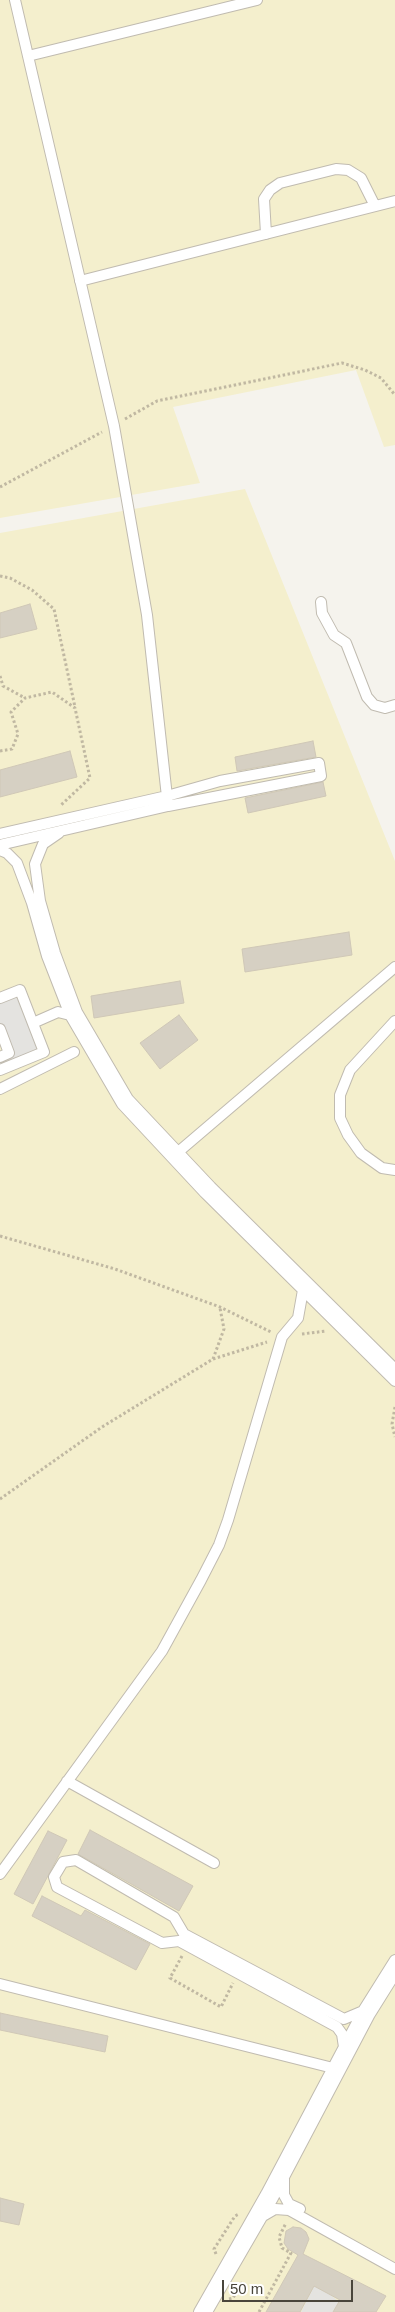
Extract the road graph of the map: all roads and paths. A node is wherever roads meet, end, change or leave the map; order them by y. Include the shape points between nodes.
1 (15, 0) edge
2 (257, 0) edge
3 (28, 56) junction
4 (395, 201) edge
5 (374, 206) junction
6 (266, 234) junction
7 (80, 281) junction
8 (395, 395) edge
9 (114, 426) junction
10 (0, 487) edge
11 (0, 576) edge
12 (321, 602) dead end
13 (0, 676) edge
14 (25, 698) junction
15 (395, 705) edge
16 (75, 708) junction
17 (0, 751) edge
18 (168, 801) junction
19 (58, 808) dead end
20 (59, 832) junction
21 (0, 834) edge
22 (0, 845) edge
23 (0, 850) edge
24 (395, 967) edge
25 (0, 998) edge
26 (63, 999) junction
27 (58, 1012) junction
28 (70, 1015) junction
29 (395, 1021) edge
30 (33, 1023) junction
31 (0, 1029) edge
32 (83, 1040) junction
33 (74, 1052) junction
34 (93, 1056) junction
35 (0, 1057) edge
36 (0, 1070) edge
37 (0, 1089) edge
38 (177, 1153) junction
39 (395, 1170) edge
40 (0, 1236) edge
41 (303, 1290) junction
42 (220, 1307) junction
43 (342, 1328) junction
44 (282, 1337) junction
45 (213, 1359) junction
46 (390, 1361) edge
47 (395, 1369) edge
48 (395, 1380) edge
49 (395, 1407) edge
50 (395, 1437) edge
51 (0, 1499) edge
52 (67, 1782) junction
53 (214, 1863) dead end
54 (0, 1874) edge
55 (184, 1951) dead end
56 (395, 1960) edge
57 (395, 1974) edge
58 (234, 1981) dead end
59 (0, 1984) edge
60 (363, 2011) junction
61 (344, 2047) junction
62 (333, 2068) junction
63 (284, 2176) junction
64 (247, 2211) dead end
65 (262, 2216) junction
66 (288, 2219) dead end
67 (218, 2260) dead end
68 (395, 2262) edge
69 (395, 2269) edge
70 (246, 2276) dead end
71 (221, 2301) dead end
72 (198, 2312) edge
73 (207, 2312) edge
74 (259, 2312) edge

1 - 3 lane
2 - 3 lane
3 - 7 lane
4 - 5 lane
5 - 6 lane
5 - 6 lane via 361,178 348,170 336,169 280,183 264,199
6 - 7 lane
7 - 9 lane
8 - 9 path via 381,378 342,363 157,401
9 - 10 path
9 - 18 lane via 147,615
11 - 16 path via 32,590 54,609
12 - 15 lane via 322,613 334,635 346,643 367,697 374,706 385,708
13 - 14 path via 2,686
14 - 16 path via 52,692
14 - 17 path via 11,712 18,734 12,749
16 - 19 path via 90,778
18 - 18 lane via 321,776 319,762 220,781
18 - 20 lane
18 - 21 lane
20 - 22 lane
20 - 38 lane via 44,844 35,864 40,900 58,962 77,1012 128,1099
23 - 26 lane via 17,863
24 - 38 lane
25 - 30 lane via 20,990
26 - 27 lane
26 - 28 lane
27 - 28 lane
27 - 30 lane
28 - 32 lane
29 - 39 lane via 350,1070 340,1095 340,1118 361,1153 382,1168
30 - 36 lane via 44,1052
31 - 35 lane via 10,1053
32 - 33 lane
32 - 34 lane
33 - 34 lane
33 - 37 lane
34 - 41 lane via 122,1104 150,1136
38 - 46 lane
40 - 42 path via 115,1269
41 - 43 lane
41 - 44 lane via 298,1318
42 - 44 path
42 - 45 path via 224,1329
43 - 44 path
43 - 48 lane
44 - 45 path
44 - 52 lane via 219,1545 162,1651
45 - 51 path via 102,1427
46 - 47 lane
49 - 50 path via 392,1424
52 - 53 lane
52 - 54 lane
55 - 58 path via 170,1978 221,2007
56 - 60 lane
57 - 63 lane via 370,2014
59 - 62 lane
60 - 61 lane
60 - 61 lane via 344,2019 184,1934 174,1917 76,1860 63,1862 54,1877 57,1887 145,1934 162,1943 179,1941 337,2027
61 - 62 lane
62 - 72 lane
63 - 65 lane
63 - 68 lane via 284,2195 289,2204
64 - 67 path via 235,2216 214,2249
65 - 69 lane via 275,2209 289,2210
65 - 73 lane
66 - 74 path via 278,2237 282,2248 291,2253
70 - 71 path via 233,2298

